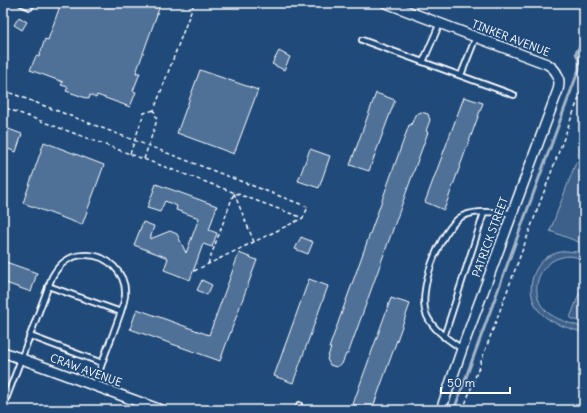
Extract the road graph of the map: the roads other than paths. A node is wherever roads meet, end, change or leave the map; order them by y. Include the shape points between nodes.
1 (21, 3) edge
2 (32, 3) edge
3 (386, 3) edge
4 (440, 23) junction
5 (476, 37) junction
6 (362, 40) dead end
7 (423, 62) junction
8 (557, 73) joint
9 (461, 75) junction
10 (514, 95) dead end
11 (484, 213) junction
12 (512, 213) junction
13 (48, 286) junction
14 (121, 312) junction
15 (30, 336) junction
16 (444, 337) junction
17 (462, 350) junction
18 (3, 352) edge
19 (21, 359) junction
20 (102, 363) junction
21 (95, 386) junction
22 (3, 407) edge
23 (161, 410) edge
24 (441, 410) edge

1 - 2 lane via 30,6
3 - 4 street, TINKER AVENUE
4 - 5 street, TINKER AVENUE
4 - 7 lane
5 - 8 street, TINKER AVENUE via 547,64
5 - 9 lane
6 - 7 lane
7 - 9 lane
8 - 12 street, PATRICK STREET via 558,90
9 - 10 lane
11 - 12 lane
11 - 16 lane
11 - 16 lane via 461,217 450,226 427,276 427,317
12 - 17 street, PATRICK STREET
13 - 14 lane
13 - 14 lane via 59,265 67,260 92,254 111,263 123,280 125,295
13 - 15 lane
14 - 20 lane
15 - 19 lane
15 - 20 lane
16 - 17 lane
17 - 24 street, PATRICK STREET
18 - 19 street, CRAW AVENUE
19 - 21 street, CRAW AVENUE
19 - 22 lane
20 - 21 lane
21 - 23 street, CRAW AVENUE

